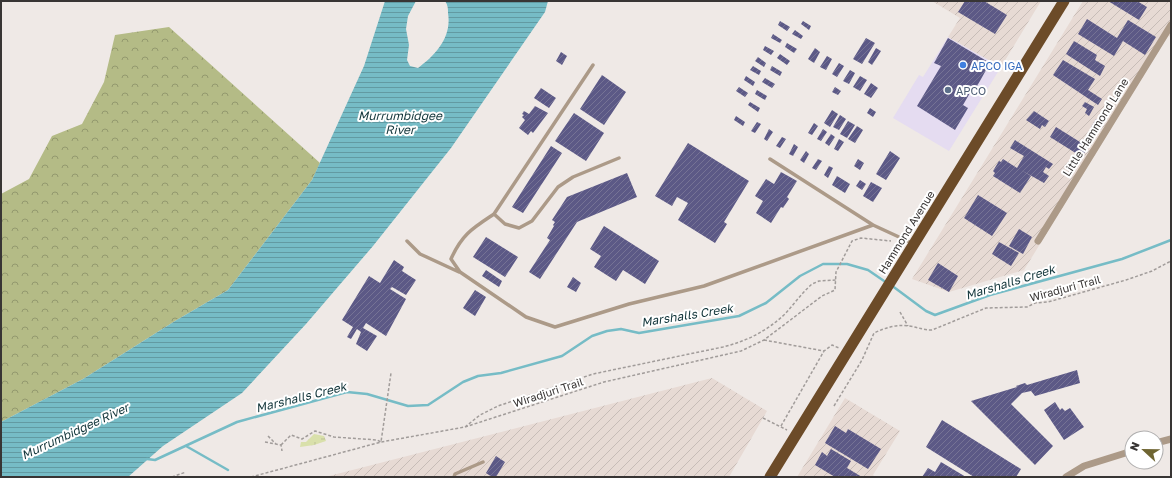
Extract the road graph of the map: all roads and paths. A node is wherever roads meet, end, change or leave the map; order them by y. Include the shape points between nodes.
1 (1064, 1) edge
2 (1171, 25) edge
3 (593, 65) dead end
4 (619, 158) dead end
5 (770, 160) dead end
6 (494, 214) junction
7 (873, 225) junction
8 (899, 237) junction
9 (407, 241) dead end
10 (1038, 241) dead end
11 (914, 244) junction
12 (1171, 261) edge
13 (460, 272) junction
14 (836, 280) junction
15 (900, 312) dead end
16 (908, 326) junction
17 (764, 340) junction
18 (832, 345) dead end
19 (824, 351) junction
20 (856, 356) dead end
21 (862, 360) junction
22 (391, 373) dead end
23 (834, 406) dead end
24 (764, 418) dead end
25 (781, 426) junction
26 (465, 427) junction
27 (796, 434) junction
28 (268, 436) dead end
29 (265, 442) dead end
30 (381, 442) junction
31 (276, 444) junction
32 (281, 445) junction
33 (282, 451) dead end
34 (1124, 454) edge
35 (483, 462) dead end
36 (186, 472) dead end
37 (172, 477) edge
38 (251, 477) edge
39 (454, 477) edge
40 (770, 477) edge
41 (1066, 477) edge

1 - 11 highway, Hammond Avenue
2 - 10 street, Little Hammond Lane
3 - 6 lane
4 - 6 lane via 573,177 558,187 532,221 519,228 505,224
5 - 7 lane
6 - 13 lane via 458,242 452,258
7 - 8 lane
7 - 13 lane via 704,286 628,304 555,327 526,317
8 - 11 lane
8 - 14 path via 888,241 856,239 849,245 836,272
9 - 13 lane via 420,254
11 - 27 highway, Hammond Avenue
12 - 16 path, Wiradjuri Trail via 1126,280 1048,302 1027,307 986,308 932,330
14 - 17 path, Wiradjuri Trail via 835,290 822,296
14 - 26 path via 812,284 785,313 744,341 593,374 498,406 480,415
15 - 16 path
16 - 21 path, Wiradjuri Trail via 887,327 874,333
17 - 19 path
17 - 26 path, Wiradjuri Trail via 741,351 604,382
18 - 19 path
19 - 25 path
20 - 21 path
21 - 23 path, Wiradjuri Trail
22 - 30 path
24 - 25 path
25 - 27 path
26 - 30 path, Wiradjuri Trail
27 - 40 highway, Hammond Avenue
28 - 31 path
29 - 31 path
30 - 32 path via 334,437 314,431 302,439 291,435
30 - 38 path, Wiradjuri Trail
31 - 32 path
32 - 33 path
34 - 41 street via 1084,466
35 - 39 lane
36 - 37 path

